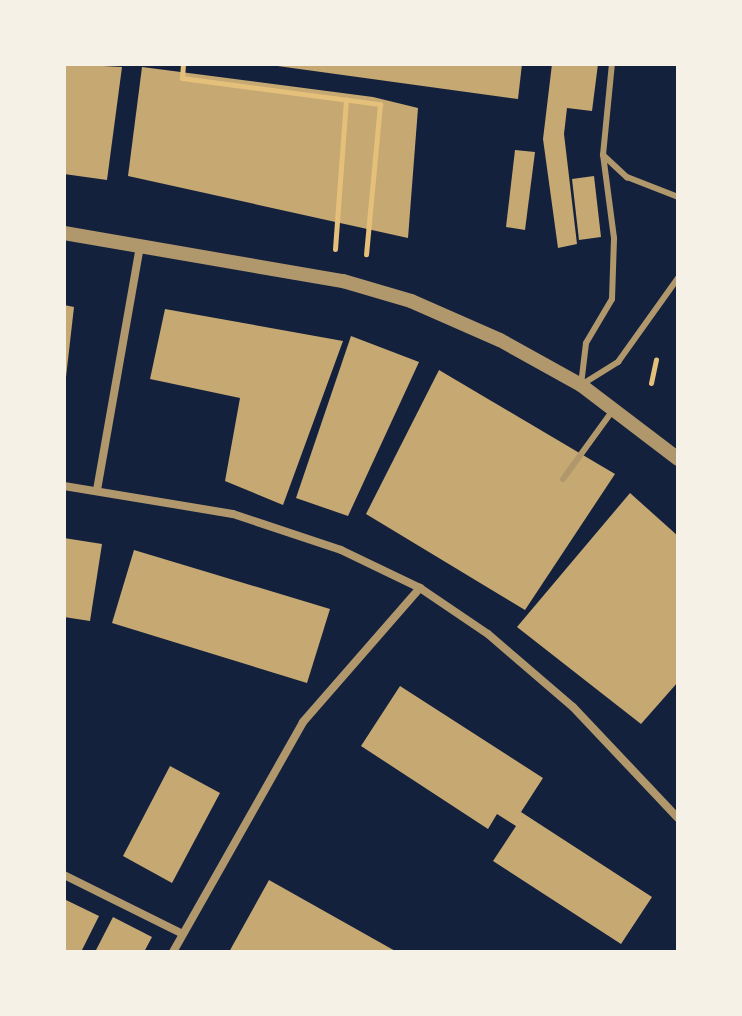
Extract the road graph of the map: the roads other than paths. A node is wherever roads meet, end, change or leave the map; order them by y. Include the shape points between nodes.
1 (612, 64) edge
2 (603, 155) junction
3 (678, 197) edge
4 (64, 233) edge
5 (140, 245) junction
6 (678, 278) edge
7 (581, 385) junction
8 (615, 407) junction
9 (678, 459) edge
10 (563, 479) dead end
11 (64, 486) edge
12 (97, 490) junction
13 (420, 588) junction
14 (678, 818) edge
15 (64, 875) edge
16 (181, 933) junction
17 (173, 952) edge

1 - 2 lane
2 - 3 lane via 627,177
2 - 7 lane via 614,238 612,299 586,343
4 - 5 street
5 - 7 street via 343,281 411,301 500,340
5 - 12 street
6 - 7 lane via 618,362
7 - 8 street
8 - 9 street
8 - 10 lane
11 - 12 street
12 - 13 street via 233,514 341,550
13 - 14 street via 488,634 573,707
13 - 16 street via 303,722
15 - 16 street
16 - 17 street

